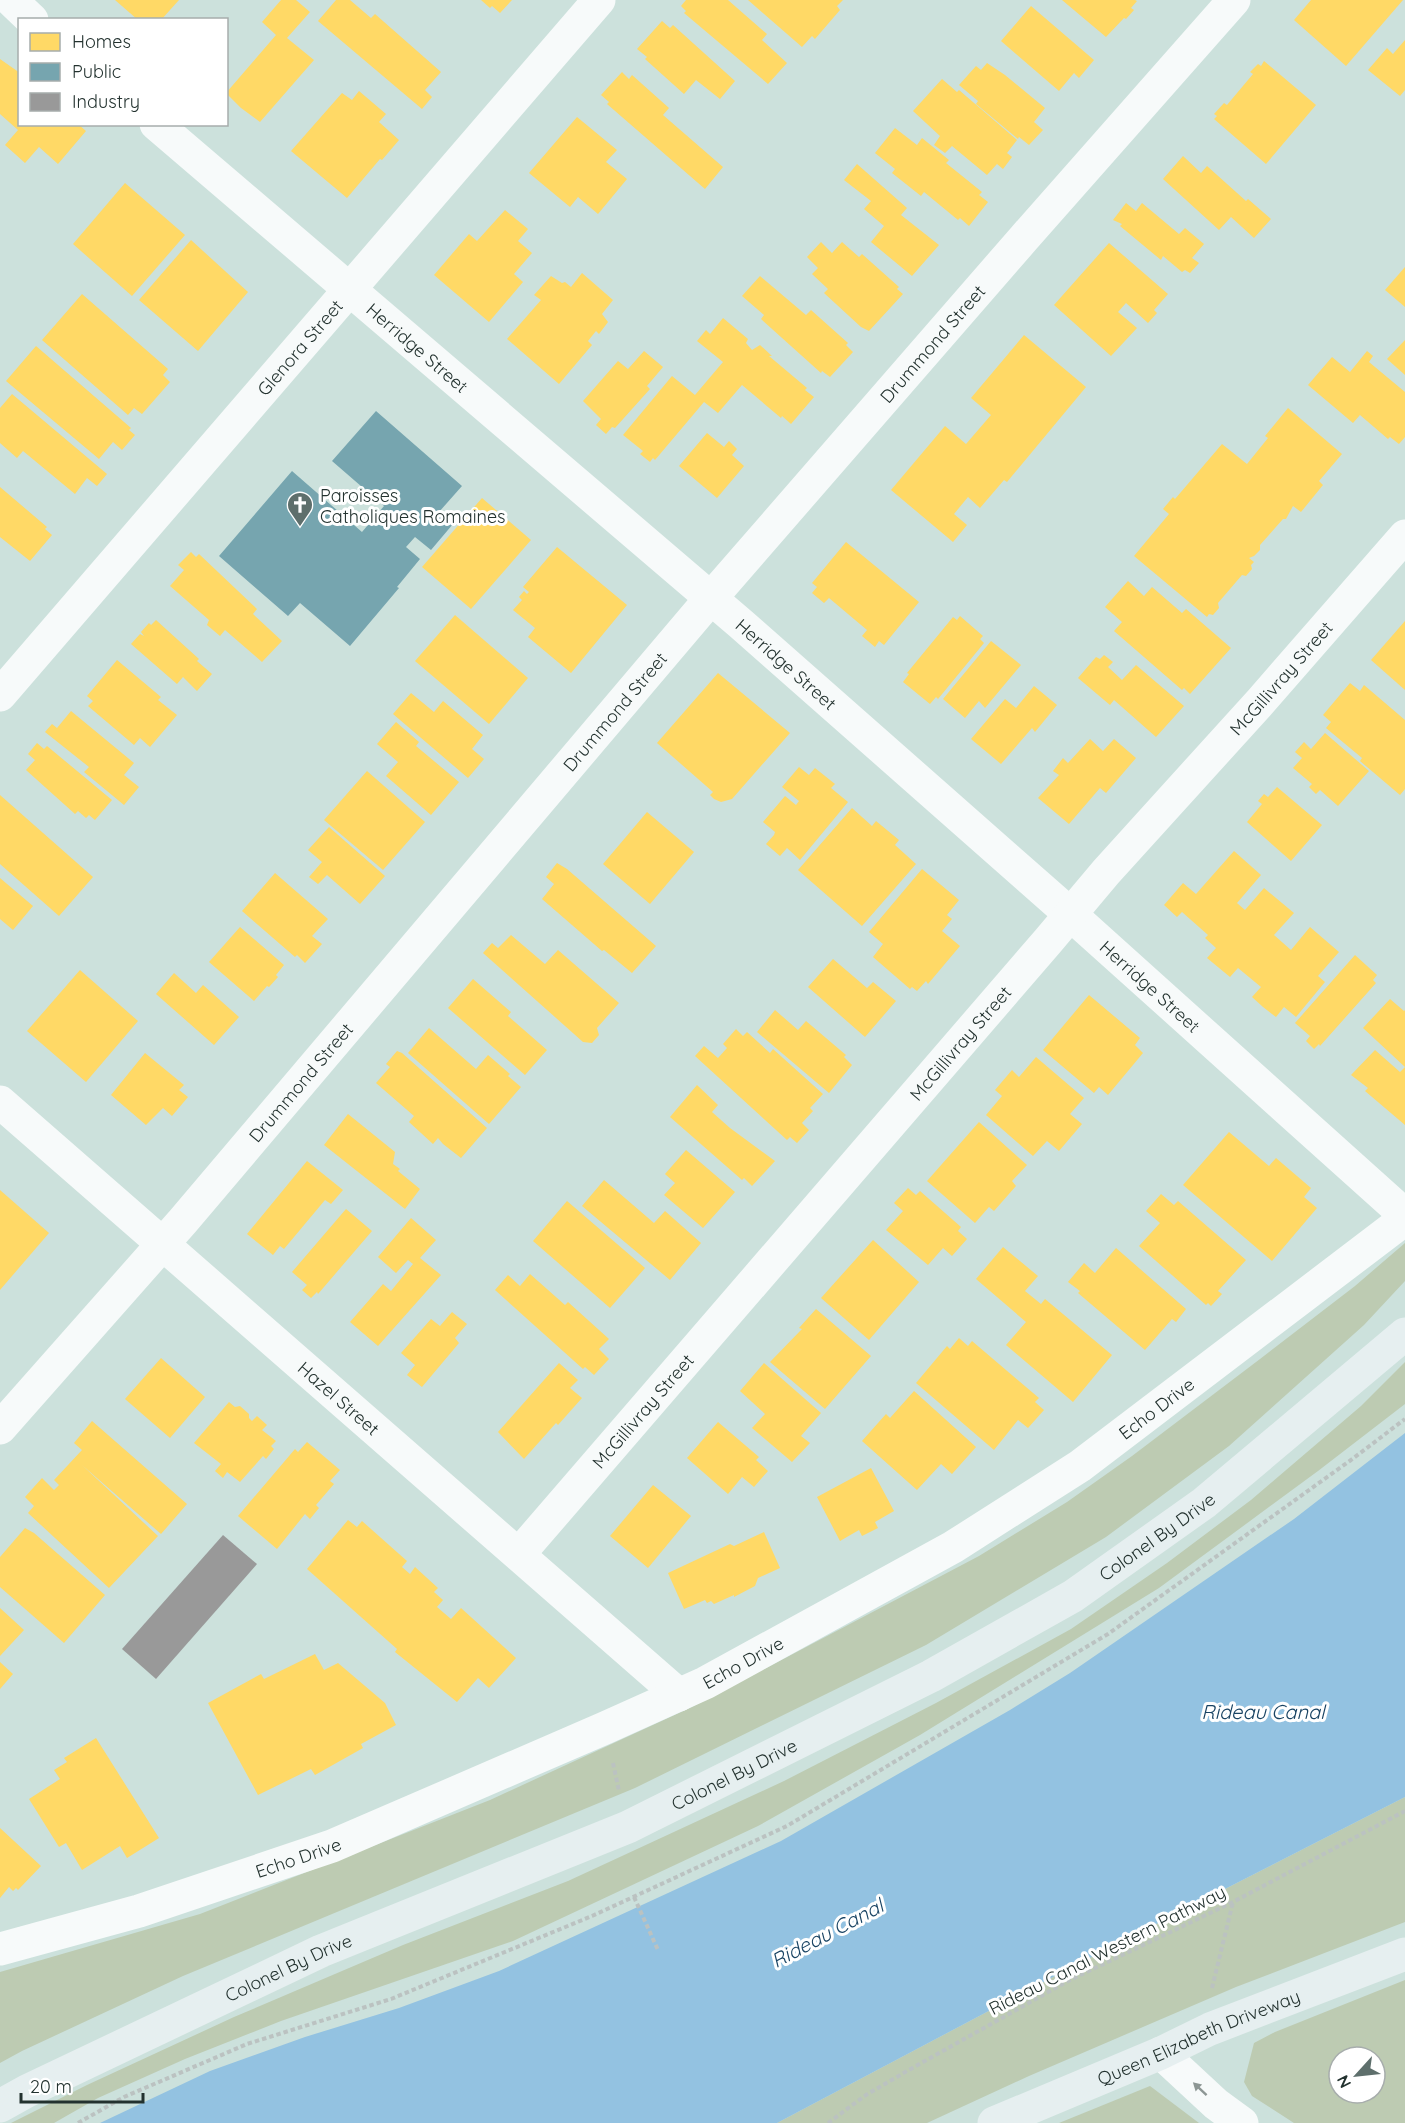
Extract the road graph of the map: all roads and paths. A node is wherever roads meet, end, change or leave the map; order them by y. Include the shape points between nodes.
1 (10, 0) edge
2 (599, 0) edge
3 (1234, 0) edge
4 (30, 18) edge
5 (158, 126) edge
6 (350, 288) junction
7 (1405, 536) edge
8 (711, 598) junction
9 (0, 695) edge
10 (1070, 914) junction
11 (0, 1102) edge
12 (1405, 1217) edge
13 (162, 1244) junction
14 (1405, 1334) edge
15 (0, 1428) edge
16 (519, 1554) junction
17 (679, 1695) junction
18 (605, 1728) junction
19 (1405, 1811) edge
20 (628, 1827) junction
21 (634, 1897) dead end
22 (1233, 1902) junction
23 (0, 1949) edge
24 (658, 1950) dead end
25 (1405, 1954) edge
26 (1209, 1997) dead end
27 (1161, 2053) junction
28 (0, 2106) edge
29 (828, 2123) edge
30 (994, 2123) edge
31 (1242, 2123) edge

1 - 4 street
2 - 6 street, Glenora Street
3 - 8 street, Drummond Street
5 - 6 street, Herridge Street
6 - 8 street, Herridge Street
6 - 9 street, Glenora Street
7 - 10 street, McGillivray Street
8 - 10 street, Herridge Street
8 - 13 street, Drummond Street
10 - 12 street, Herridge Street
10 - 16 street, McGillivray Street
11 - 13 street, Hazel Street
12 - 17 street, Echo Drive via 1080,1466 953,1547
13 - 15 street, Drummond Street
13 - 16 street, Hazel Street
14 - 20 main road, Colonel By Drive via 1204,1503 1073,1596 931,1676
16 - 17 street, Hazel Street
17 - 18 street, Echo Drive
18 - 20 path
18 - 23 street, Echo Drive via 332,1846 139,1911
19 - 22 path, Rideau Canal Western Pathway
20 - 28 main road, Colonel By Drive via 321,1951
21 - 24 path
22 - 26 path
22 - 29 path, Rideau Canal Western Pathway via 1058,1986 907,2070
25 - 27 main road, Queen Elizabeth Driveway via 1210,2029
27 - 30 main road, Queen Elizabeth Driveway
31 -> 27 street

